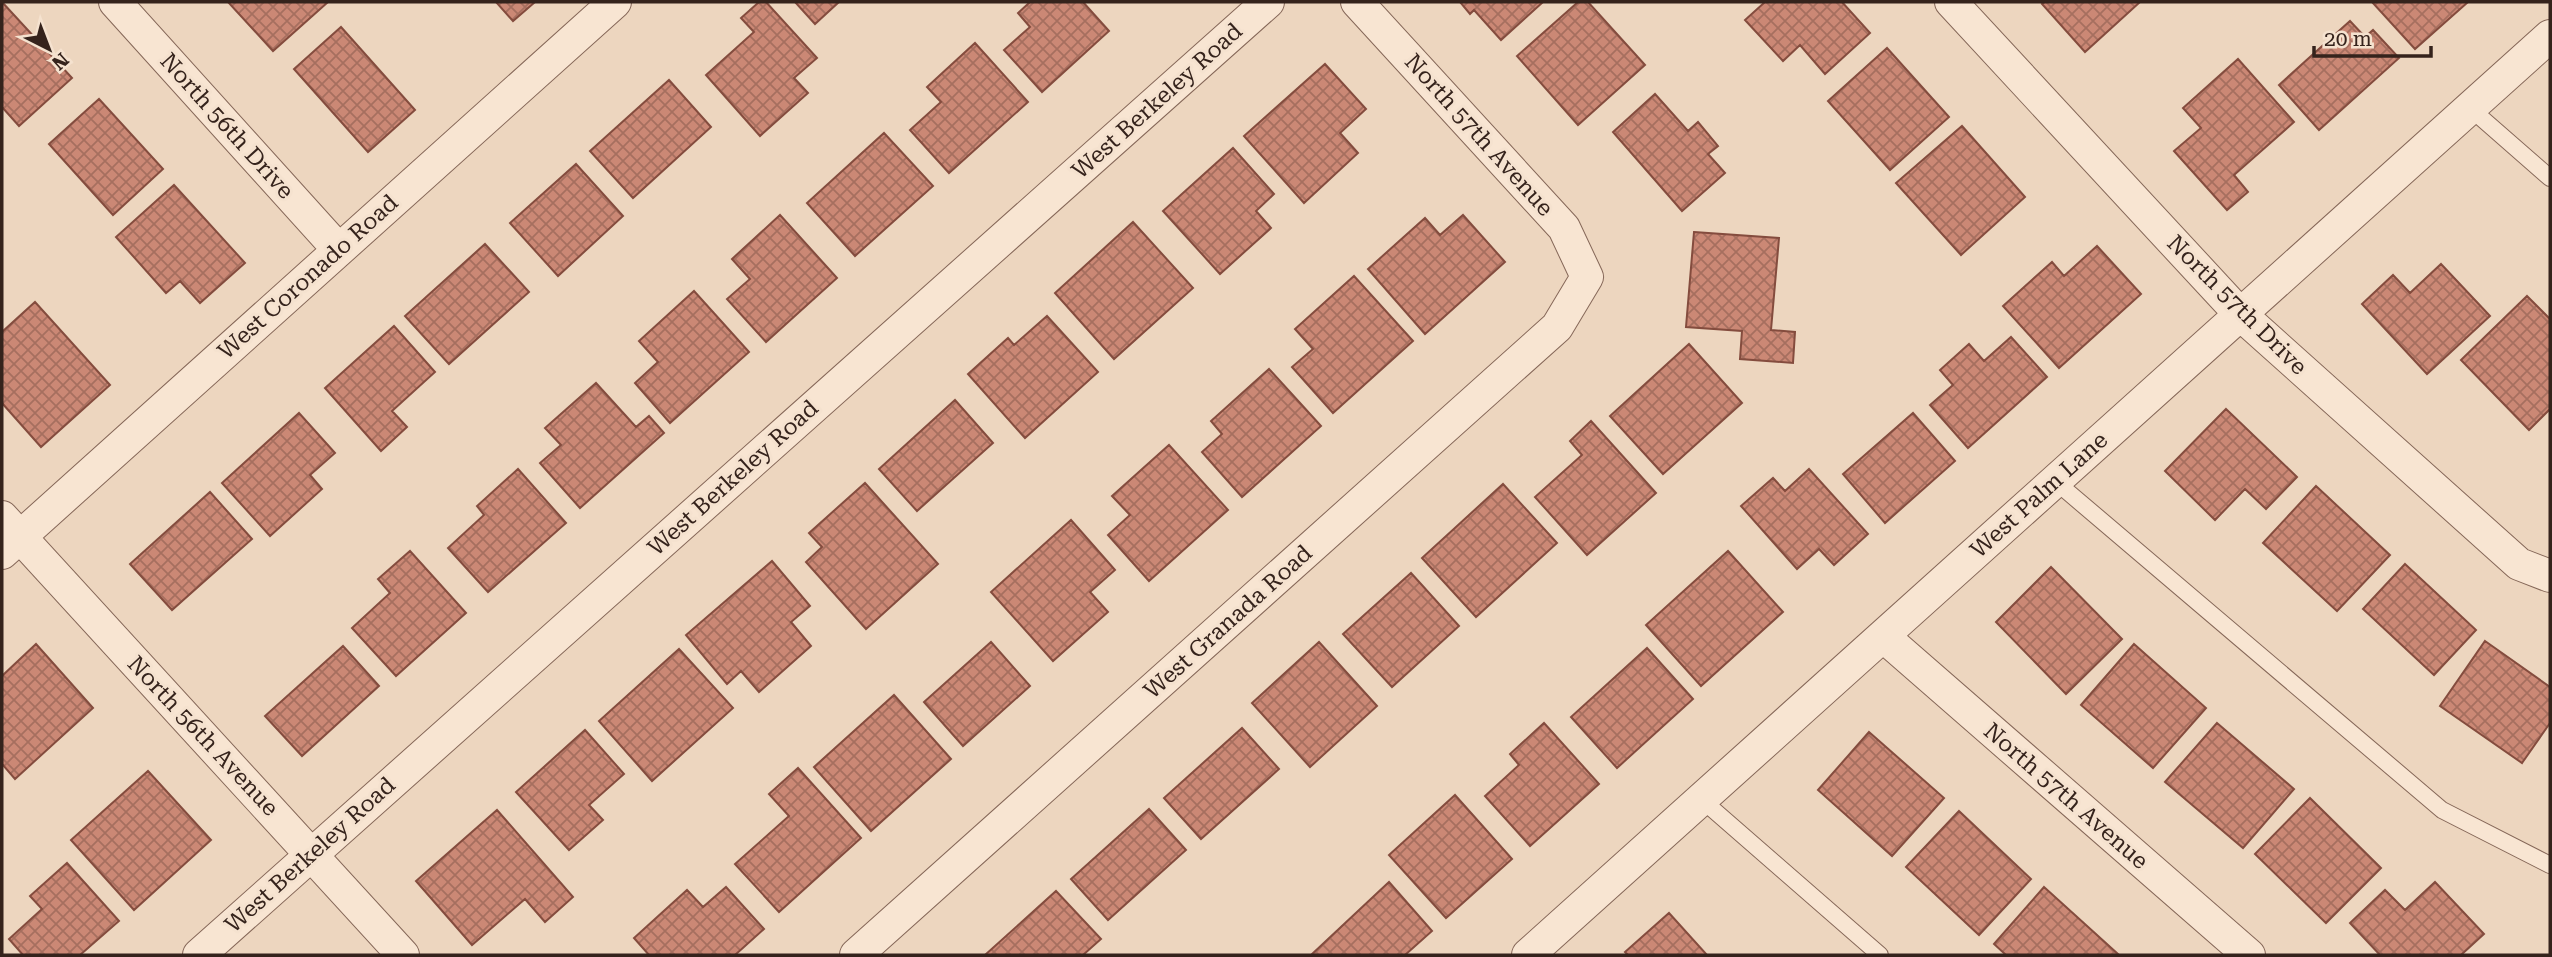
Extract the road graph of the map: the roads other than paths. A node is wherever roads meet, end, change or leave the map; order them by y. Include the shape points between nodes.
1 (115, 2) edge
2 (615, 2) edge
3 (1268, 2) edge
4 (1357, 2) edge
5 (1951, 2) edge
6 (2550, 36) edge
7 (2470, 108) junction
8 (2550, 178) edge
9 (339, 250) junction
10 (1587, 277) joint
11 (2240, 314) junction
12 (2055, 481) junction
13 (8, 536) edge
14 (2550, 576) edge
15 (1883, 636) junction
16 (1702, 799) junction
17 (311, 853) junction
18 (2550, 865) edge
19 (200, 955) edge
20 (403, 955) edge
21 (856, 955) edge
22 (1528, 955) edge
23 (1880, 955) edge
24 (2249, 955) edge

1 - 9 street, North 56th Drive
2 - 9 street, West Coronado Road
3 - 17 street, West Berkeley Road
4 - 10 street, North 57th Avenue via 1564,228
5 - 11 street, North 57th Drive
6 - 7 street, West Palm Lane
7 - 8 lane
7 - 11 street, West Palm Lane
9 - 13 street, West Coronado Road
10 - 21 street, West Granada Road via 1557,327
11 - 12 street, West Palm Lane
11 - 14 street, North 57th Drive via 2518,564
12 - 15 street, West Palm Lane
12 - 18 lane via 2442,810
13 - 17 street, North 56th Avenue
15 - 16 street, West Palm Lane
15 - 24 street, North 57th Avenue
16 - 22 street, West Palm Lane
16 - 23 lane
17 - 19 street, West Berkeley Road
17 - 20 street, North 56th Avenue

